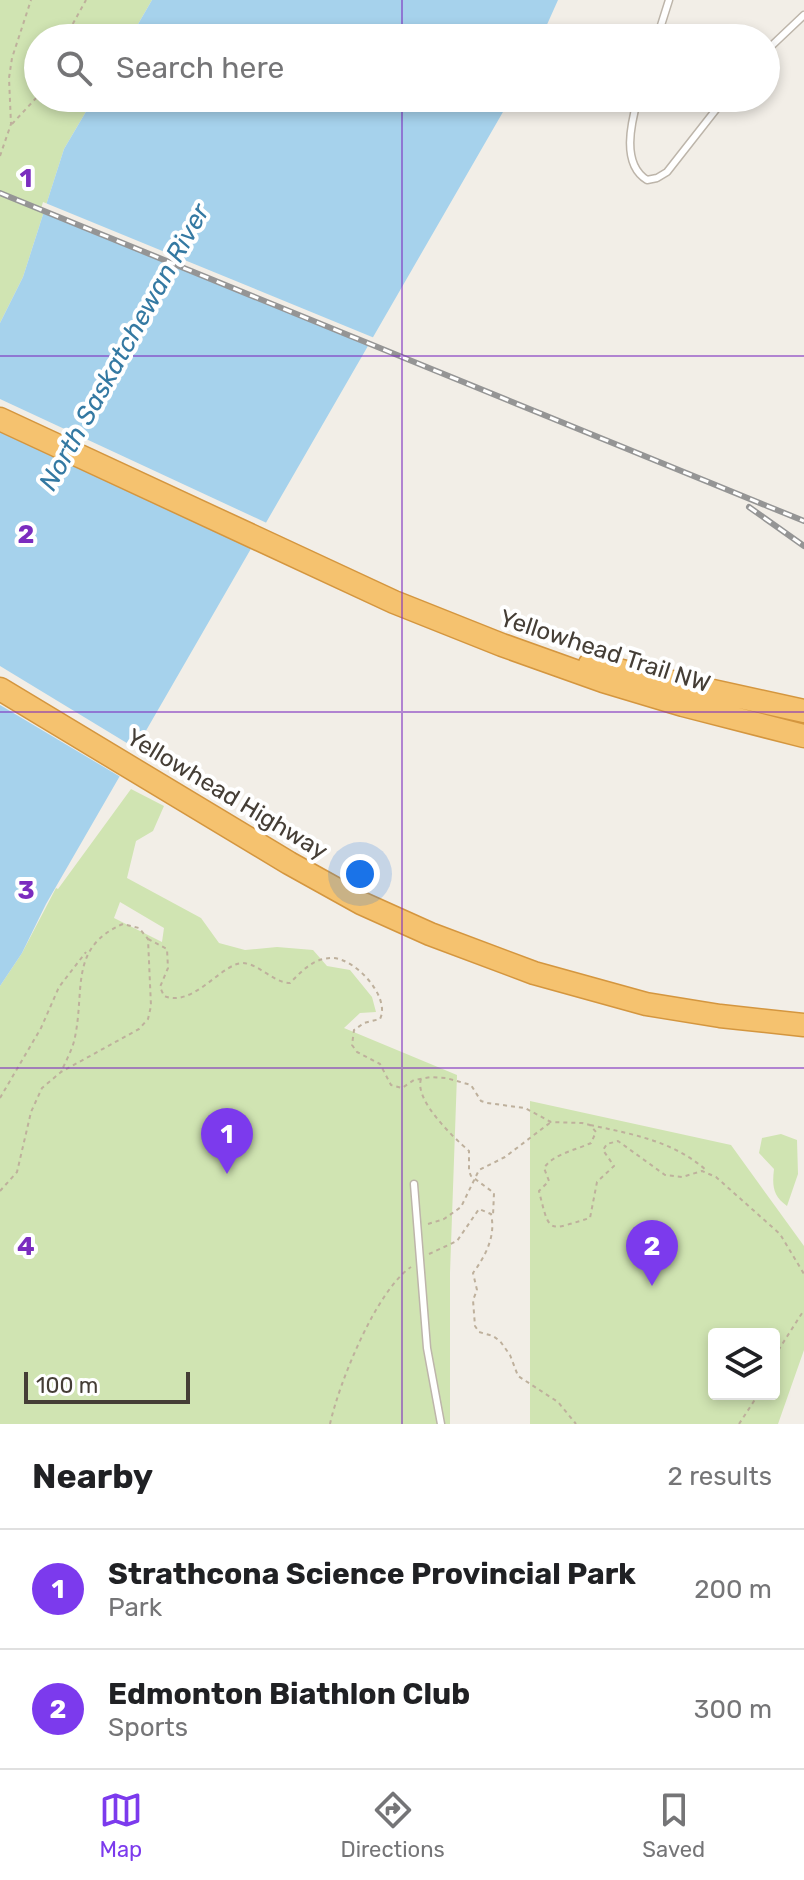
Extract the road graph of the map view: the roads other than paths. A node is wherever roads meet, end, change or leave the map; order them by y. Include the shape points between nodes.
1 (669, 0) edge
2 (804, 15) edge
3 (661, 24) edge
4 (780, 38) edge
5 (635, 112) edge
6 (714, 112) edge
7 (0, 419) edge
8 (502, 645) junction
9 (0, 689) edge
10 (804, 711) edge
11 (804, 736) edge
12 (804, 1025) edge
13 (414, 1184) dead end
14 (441, 1424) edge

1 - 3 lane
2 - 4 lane
5 - 6 lane via 632,157 637,174 647,180 667,172
7 - 8 highway, Yellowhead Trail NW via 394,602
8 - 10 highway
8 - 11 highway, Yellowhead Trail NW via 603,681
9 - 12 highway, Yellowhead Highway via 289,863 390,917 534,973 646,1004
13 - 14 lane via 427,1348

